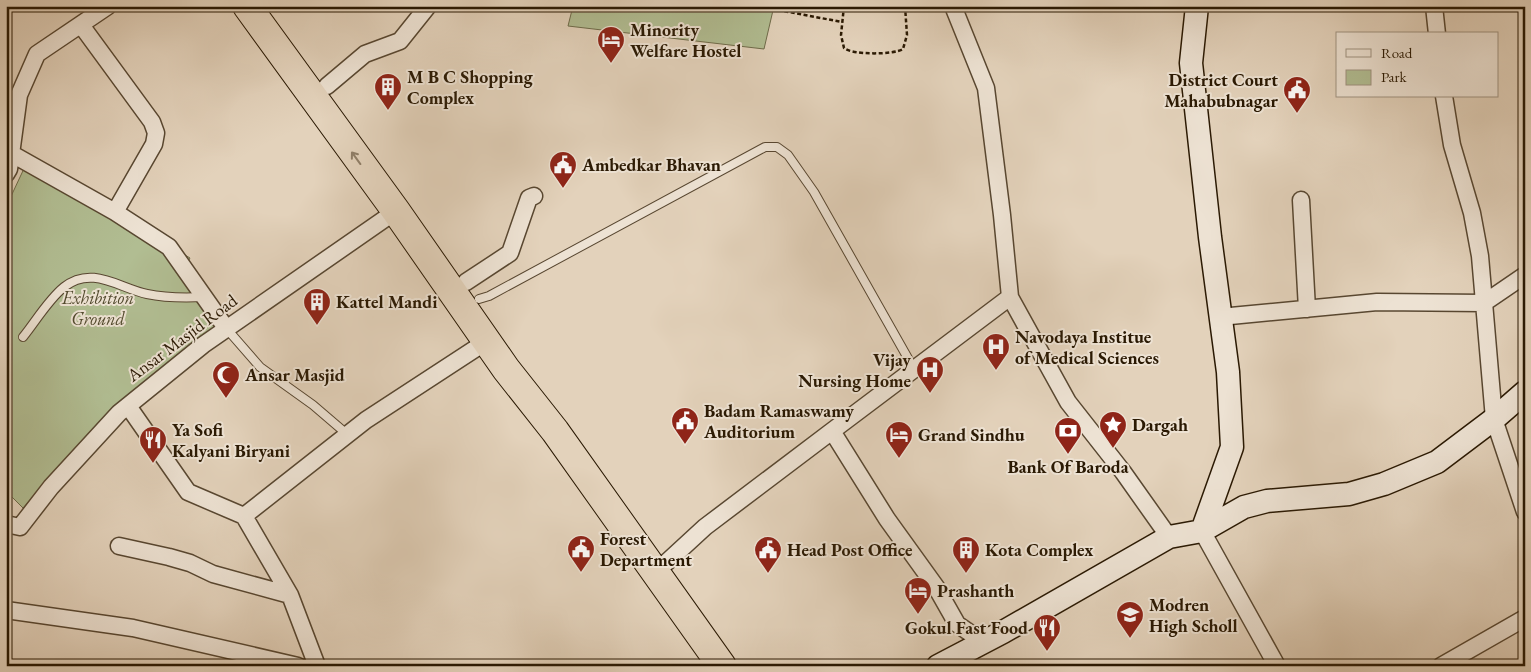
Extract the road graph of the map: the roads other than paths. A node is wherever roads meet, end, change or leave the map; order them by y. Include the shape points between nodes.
1 (108, 6) edge
2 (247, 6) edge
3 (265, 6) edge
4 (428, 6) edge
5 (953, 6) edge
6 (1197, 6) edge
7 (1434, 6) edge
8 (81, 25) junction
9 (1437, 32) edge
10 (327, 86) junction
11 (13, 93) edge
12 (1444, 98) edge
13 (12, 154) junction
14 (6, 174) edge
15 (534, 196) dead end
16 (1301, 200) dead end
17 (396, 211) junction
18 (115, 212) junction
19 (1525, 275) edge
20 (472, 291) junction
21 (204, 297) junction
22 (1010, 297) junction
23 (1484, 303) junction
24 (1307, 309) junction
25 (1220, 317) junction
26 (226, 328) junction
27 (23, 337) dead end
28 (487, 341) junction
29 (914, 369) junction
30 (1525, 392) edge
31 (128, 406) junction
32 (1494, 418) junction
33 (832, 431) junction
34 (348, 435) junction
35 (1525, 512) edge
36 (244, 516) junction
37 (13, 526) edge
38 (1202, 531) junction
39 (1169, 537) junction
40 (119, 546) dead end
41 (667, 562) junction
42 (290, 595) junction
43 (6, 610) edge
44 (1525, 618) edge
45 (983, 642) junction
46 (719, 663) edge
47 (298, 666) edge
48 (317, 666) edge
49 (938, 666) edge
50 (1277, 666) edge
51 (1441, 666) edge

1 - 8 street
17 -> 2 highway
3 - 10 highway
4 - 10 street via 400,41 365,54
5 - 22 street via 986,88
6 - 25 street via 1191,63
7 - 9 street
8 - 11 street via 38,54
8 - 18 street via 152,122 156,133 154,144
10 - 20 highway
11 - 13 street
12 - 23 street via 1452,145 1472,213
13 - 14 street
13 - 18 street
15 - 20 street via 528,198 510,252
16 - 24 street
17 - 26 street, Ansar Masjid Road
17 - 28 highway
18 - 21 street via 169,247
19 - 23 street
20 - 29 lane via 490,296 765,147 777,147 788,155 814,192
20 - 41 highway
21 - 26 street
21 - 27 lane via 173,299 145,294 100,277 85,278 63,288
22 - 29 street
22 - 39 street via 1068,402
23 - 24 street via 1377,302
23 - 32 street
24 - 25 street
25 - 38 street via 1228,372 1232,447
26 - 31 street, Ansar Masjid Road
26 - 34 lane via 260,366
28 - 34 street
28 - 46 highway via 555,431
29 - 33 street
30 - 32 street
31 - 36 street via 188,492
31 - 37 street, Ansar Masjid Road
32 - 35 street
32 - 38 street via 1437,462 1384,484 1349,494 1267,501 1244,507
33 - 41 street via 705,527
33 - 45 street via 957,624
34 - 36 street
36 - 42 street
38 - 39 street
38 - 50 street
39 - 45 street
40 - 42 street via 170,557 213,574
41 - 46 highway
42 - 48 street
43 - 47 street via 132,628
44 - 51 street
45 - 49 street

